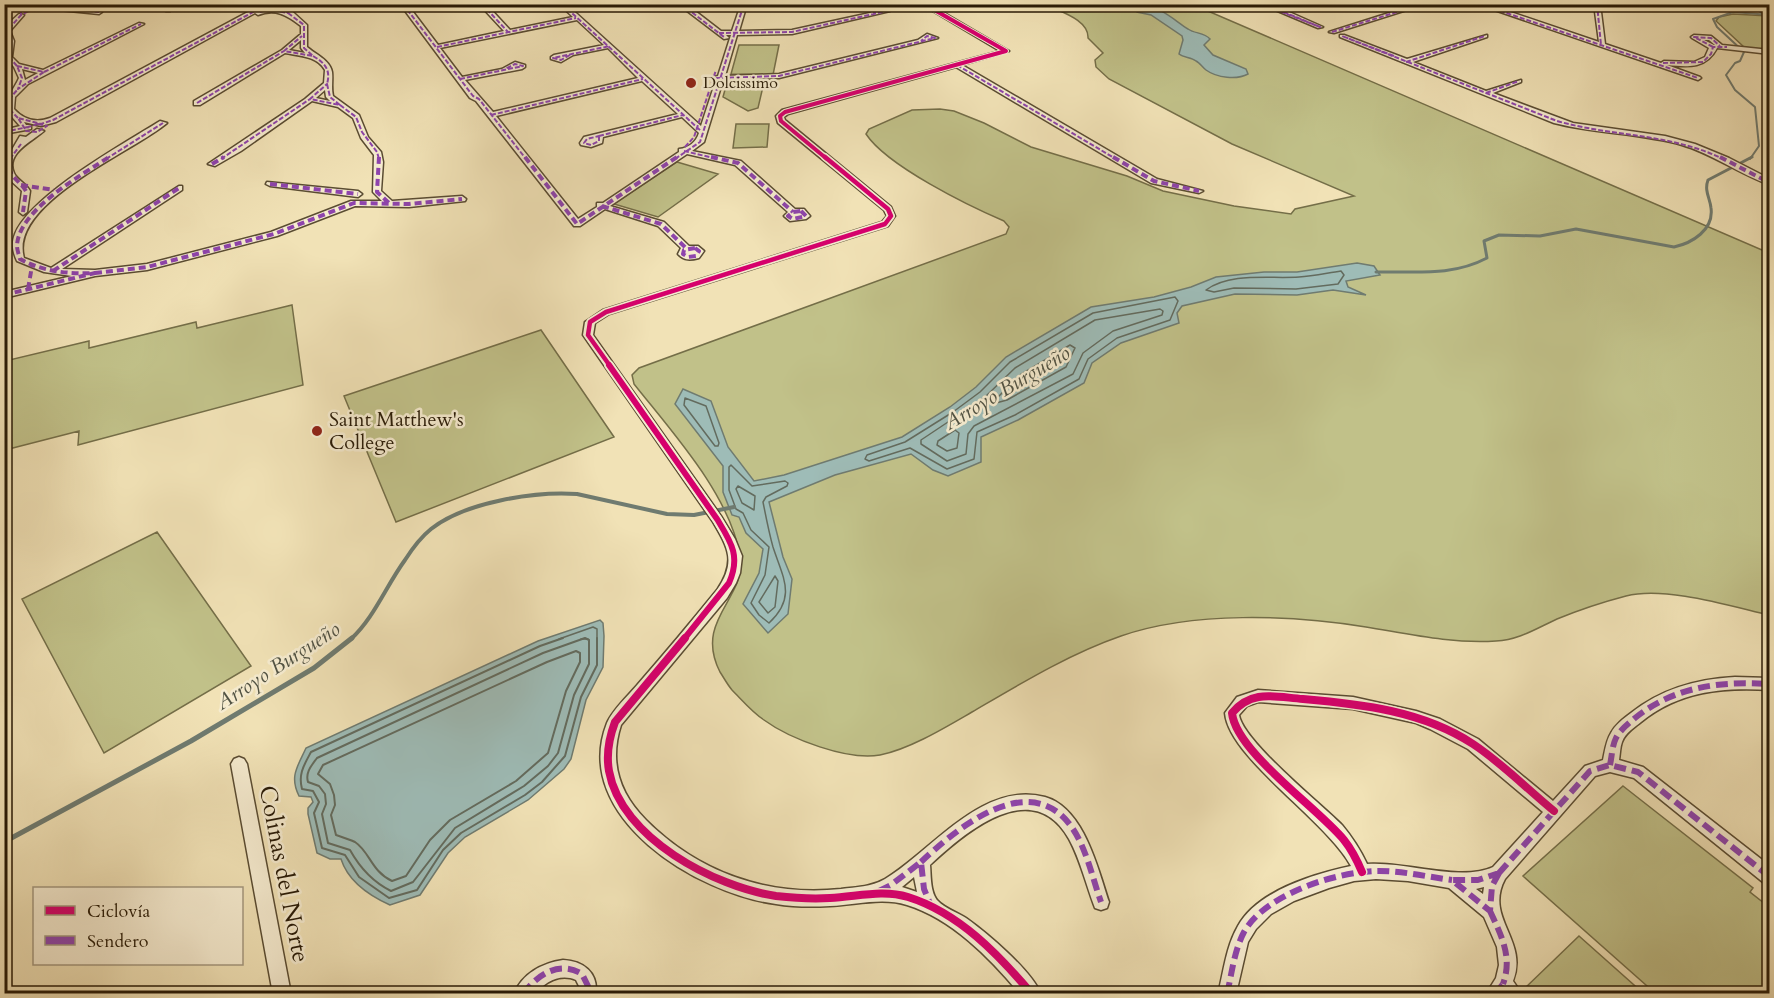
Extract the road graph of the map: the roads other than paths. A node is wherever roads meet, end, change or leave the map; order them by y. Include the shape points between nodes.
1 (178, 4) edge
2 (403, 4) edge
3 (482, 4) edge
4 (561, 4) edge
5 (681, 4) edge
6 (737, 4) edge
7 (744, 4) edge
8 (924, 4) edge
9 (1480, 4) edge
10 (1597, 4) edge
11 (40, 5) edge
12 (280, 5) edge
13 (1265, 5) edge
14 (4, 7) edge
15 (267, 7) edge
16 (21, 8) edge
17 (1410, 8) dead end
18 (168, 10) dead end
19 (99, 12) dead end
20 (288, 13) junction
21 (873, 13) dead end
22 (576, 18) junction
23 (141, 24) dead end
24 (508, 32) junction
25 (1332, 32) junction
26 (302, 36) junction
27 (731, 36) junction
28 (1485, 36) dead end
29 (921, 41) dead end
30 (1601, 45) junction
31 (304, 47) junction
32 (437, 47) junction
33 (608, 47) junction
34 (293, 49) junction
35 (1770, 52) edge
36 (570, 55) dead end
37 (313, 56) junction
38 (1406, 62) junction
39 (1648, 62) junction
40 (957, 65) junction
41 (17, 66) junction
42 (505, 69) dead end
43 (35, 73) junction
44 (22, 76) junction
45 (717, 78) junction
46 (1698, 78) dead end
47 (463, 79) junction
48 (643, 79) junction
49 (1519, 81) dead end
50 (327, 84) junction
51 (18, 89) junction
52 (1486, 93) junction
53 (330, 95) junction
54 (316, 98) junction
55 (197, 104) dead end
56 (340, 105) junction
57 (492, 115) junction
58 (686, 117) junction
59 (18, 118) junction
60 (704, 118) junction
61 (163, 123) dead end
62 (43, 127) junction
63 (26, 129) junction
64 (700, 130) junction
65 (4, 134) edge
66 (599, 136) dead end
67 (21, 144) junction
68 (683, 151) junction
69 (212, 164) dead end
70 (376, 177) junction
71 (1770, 183) edge
72 (270, 184) dead end
73 (21, 185) junction
74 (179, 188) dead end
75 (1199, 191) dead end
76 (377, 192) junction
77 (42, 194) junction
78 (26, 197) junction
79 (462, 199) dead end
80 (364, 200) junction
81 (390, 204) junction
82 (600, 205) junction
83 (23, 212) junction
84 (793, 212) dead end
85 (687, 249) dead end
86 (32, 266) junction
87 (54, 271) junction
88 (95, 273) junction
89 (30, 277) junction
90 (53, 283) junction
91 (28, 289) junction
92 (4, 295) edge
93 (1770, 684) edge
94 (239, 764) dead end
95 (1610, 765) junction
96 (1554, 811) junction
97 (921, 862) junction
98 (1362, 872) junction
99 (1499, 873) junction
100 (1770, 877) edge
101 (1452, 880) junction
102 (871, 894) junction
103 (1101, 902) dead end
104 (931, 906) junction
105 (1490, 911) junction
106 (1504, 990) edge
107 (282, 993) edge
108 (523, 993) edge
109 (587, 993) edge
110 (1032, 993) edge
111 (1227, 993) edge

1 - 18 street
2 - 32 street
3 - 24 street
4 - 22 street
5 - 27 street via 719,33
6 - 27 street
7 - 27 street
8 - 40 street via 1006,50
9 - 30 street
10 - 30 street
11 - 16 street
11 - 19 street
12 - 15 street
12 - 20 street
13 - 25 street
14 - 16 street
15 - 20 street
15 - 62 street
16 - 41 street via 7,30 11,43 9,57
17 - 25 street
20 - 26 street via 304,25
21 - 27 street via 792,32
22 - 24 street
22 - 33 street
23 - 43 street
24 - 32 street
25 - 38 street
26 - 31 street
26 - 34 street
27 - 45 street
28 - 38 street
29 - 45 street via 779,76
30 - 39 street
31 - 34 street
31 - 37 street
32 - 47 street
33 - 36 street
33 - 48 street
34 - 37 street
34 - 55 street
35 - 39 street via 1720,46 1703,62
37 - 50 street via 329,70
38 - 52 street
39 - 46 street
40 - 75 street via 1148,178 1167,186
40 - 102 street via 780,116 781,121 888,209 891,216 885,224 606,312 590,322 588,335 707,504 736,555 735,573 722,594 615,722 606,749 608,778 617,796 647,835 704,875 734,886 788,897
41 - 43 street
41 - 44 street
42 - 47 street
43 - 44 street
43 - 51 street
44 - 51 street
45 - 60 street
47 - 57 street
48 - 57 street
48 - 58 street
49 - 52 street
50 - 53 street
50 - 54 street
51 - 59 street via 8,104
52 - 71 street via 1564,123 1679,142
53 - 54 street
53 - 56 street
54 - 56 street
54 - 69 street
56 - 70 street via 357,117 364,136 376,149
57 - 82 street via 575,221
58 - 60 street
58 - 64 street
58 - 66 street
59 - 62 street
59 - 63 street
60 - 64 street
61 - 77 street
62 - 63 street
62 - 67 street
63 - 65 street
63 - 67 street
64 - 68 street via 700,142
67 - 73 street via 8,167
68 - 82 street
68 - 84 street via 738,163
70 - 76 street
70 - 80 street
72 - 80 street
73 - 77 street
73 - 78 street
74 - 87 street
76 - 80 street via 370,190
76 - 81 street
77 - 78 street
77 - 83 street
78 - 83 street
79 - 81 street
80 - 81 street
80 - 88 street via 287,230 162,263
82 - 85 street via 661,224
83 - 86 street via 8,236 12,252
86 - 87 street
86 - 89 street
87 - 88 street
87 - 89 street
87 - 90 street
88 - 90 street
89 - 91 street
90 - 91 street
91 - 92 street
93 - 95 street via 1700,685 1670,695 1624,727 1616,738
94 - 107 street, Colinas del Norte
95 - 96 street via 1590,771
95 - 100 street via 1638,772
96 - 98 street via 1473,744 1416,717 1353,703 1258,696 1242,701 1232,713 1238,732 1344,838 1355,852
96 - 99 street
97 - 102 street via 891,885
97 - 103 street via 945,839 996,808 1041,802 1052,807 1071,827
97 - 104 street
98 - 101 street via 1412,873
98 - 111 street via 1330,880 1269,905 1242,935
99 - 101 street via 1478,882
99 - 105 street via 1492,886
101 - 105 street
102 - 104 street via 906,896
104 - 110 street via 983,943
105 - 106 street via 1508,958
108 - 109 street via 532,981 549,971 565,968 578,970 586,977

